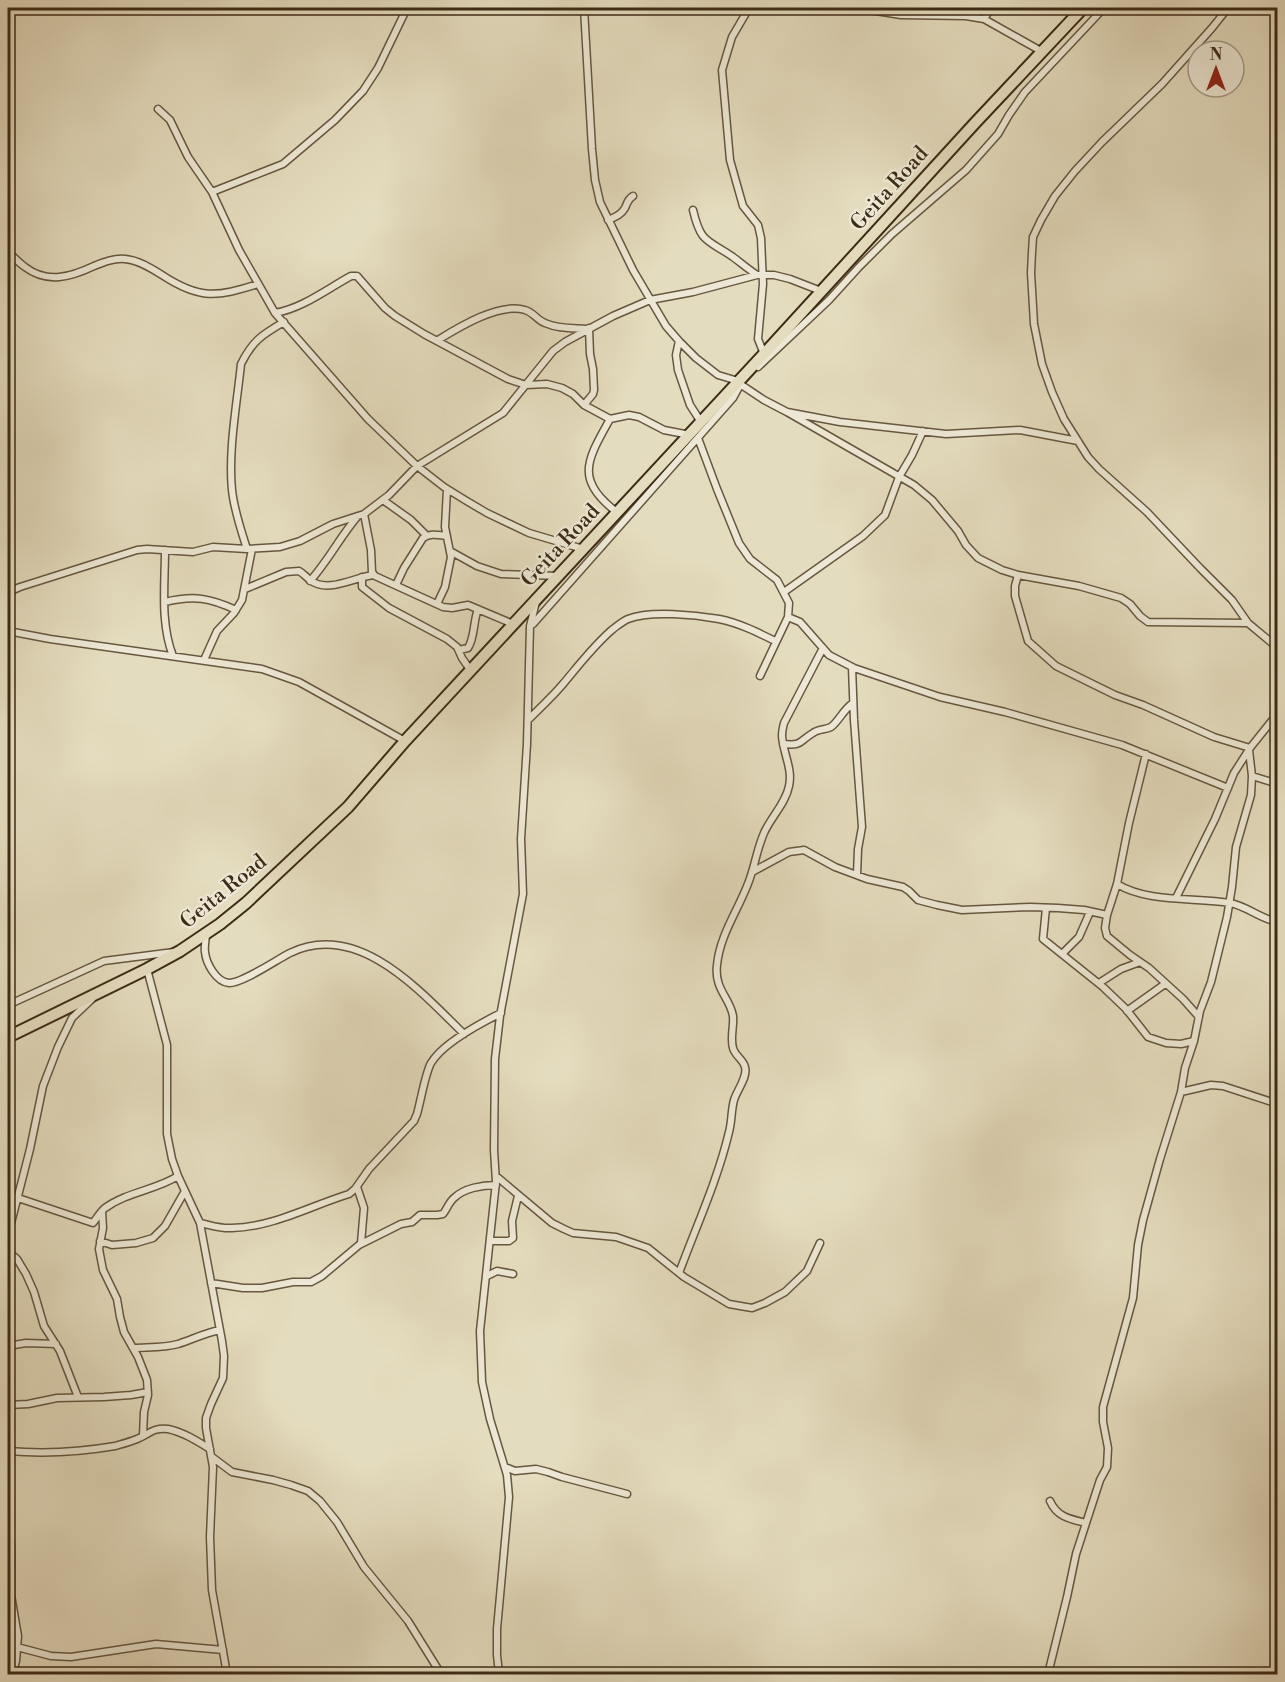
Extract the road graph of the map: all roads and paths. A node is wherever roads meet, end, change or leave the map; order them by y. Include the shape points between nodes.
1 (407, 8) edge
2 (584, 8) edge
3 (749, 8) edge
4 (857, 8) edge
5 (991, 8) edge
6 (1083, 8) edge
7 (1104, 8) edge
8 (1227, 8) edge
9 (984, 19) junction
10 (1041, 51) junction
11 (158, 109) dead end
12 (212, 192) junction
13 (633, 196) dead end
14 (693, 210) dead end
15 (608, 220) junction
16 (8, 252) edge
17 (760, 274) junction
18 (258, 284) junction
19 (822, 291) junction
20 (650, 300) junction
21 (275, 313) junction
22 (284, 322) junction
23 (588, 329) junction
24 (438, 340) junction
25 (679, 341) junction
26 (764, 354) junction
27 (739, 383) junction
28 (526, 385) junction
29 (584, 405) junction
30 (787, 412) junction
31 (610, 419) junction
32 (701, 422) junction
33 (923, 431) junction
34 (694, 436) junction
35 (1078, 441) junction
36 (417, 466) junction
37 (899, 477) junction
38 (447, 489) junction
39 (384, 500) junction
40 (618, 513) junction
41 (361, 515) junction
42 (426, 535) junction
43 (447, 536) junction
44 (249, 549) junction
45 (165, 550) junction
46 (584, 550) junction
47 (450, 551) junction
48 (374, 575) junction
49 (1018, 575) junction
50 (362, 576) junction
51 (558, 576) junction
52 (310, 580) junction
53 (396, 585) junction
54 (245, 589) junction
55 (784, 592) junction
56 (8, 597) edge
57 (537, 598) junction
58 (165, 602) junction
59 (437, 604) junction
60 (478, 609) junction
61 (236, 610) junction
62 (788, 617) junction
63 (1248, 623) junction
64 (513, 624) junction
65 (530, 626) junction
66 (8, 631) edge
67 (775, 641) junction
68 (823, 648) junction
69 (1278, 648) edge
70 (459, 650) junction
71 (173, 656) junction
72 (204, 660) junction
73 (852, 667) junction
74 (471, 671) junction
75 (760, 676) dead end
76 (854, 703) junction
77 (1278, 713) edge
78 (528, 720) junction
79 (405, 741) junction
80 (783, 744) junction
81 (1249, 749) junction
82 (1146, 754) junction
83 (1252, 776) junction
84 (1278, 784) edge
85 (1228, 788) junction
86 (752, 872) junction
87 (857, 875) junction
88 (1117, 884) junction
89 (1176, 898) junction
90 (1230, 903) junction
91 (1046, 908) junction
92 (1090, 912) junction
93 (1107, 915) junction
94 (1278, 922) edge
95 (206, 933) junction
96 (180, 951) junction
97 (1062, 954) junction
98 (1140, 962) junction
99 (147, 969) junction
100 (1099, 982) junction
101 (1165, 984) junction
102 (97, 994) junction
103 (8, 1005) edge
104 (1127, 1011) junction
105 (501, 1013) junction
106 (1198, 1017) junction
107 (464, 1034) junction
108 (8, 1037) edge
109 (1194, 1041) junction
110 (1181, 1092) junction
111 (1278, 1104) edge
112 (178, 1176) junction
113 (496, 1176) junction
114 (496, 1185) junction
115 (357, 1187) junction
116 (185, 1191) junction
117 (518, 1196) junction
118 (18, 1198) junction
119 (102, 1210) junction
120 (10, 1215) edge
121 (200, 1223) junction
122 (8, 1235) edge
123 (100, 1241) junction
124 (490, 1241) junction
125 (361, 1243) junction
126 (820, 1243) dead end
127 (8, 1251) edge
128 (678, 1273) junction
129 (513, 1274) dead end
130 (486, 1277) junction
131 (211, 1283) junction
132 (220, 1330) junction
133 (56, 1344) junction
134 (8, 1346) edge
135 (134, 1348) junction
136 (148, 1392) junction
137 (78, 1397) junction
138 (8, 1405) edge
139 (143, 1435) junction
140 (8, 1451) edge
141 (211, 1453) junction
142 (505, 1467) junction
143 (627, 1494) dead end
144 (1050, 1501) dead end
145 (8, 1506) edge
146 (1086, 1522) junction
147 (17, 1647) junction
148 (223, 1650) junction
149 (12, 1674) edge
150 (227, 1674) edge
151 (441, 1674) edge
152 (499, 1674) edge
153 (1048, 1674) edge

1 - 12 street via 367,86 335,120 283,164
2 - 15 street via 595,180
3 - 17 street via 732,37 722,70 730,160 743,206 758,225
4 - 9 street via 901,15
5 - 9 street
6 - 10 highway, Geita Road
7 - 27 street via 1025,92 998,134 966,170 892,234 829,300
8 - 35 street via 1162,84 1075,171 1055,196 1033,237 1031,273 1037,346 1052,392
9 - 10 street
10 - 19 highway, Geita Road
11 - 12 street via 170,120 188,158
12 - 18 street
13 - 15 street via 620,214
14 - 17 street via 698,228 711,244
15 - 20 street
16 - 18 street via 33,272 53,278 121,258 199,293 215,295
17 - 19 street via 790,279
17 - 20 street
17 - 26 street via 758,339
18 - 21 street
19 - 26 highway, Geita Road
20 - 23 street
20 - 25 street
21 - 22 street
21 - 24 street via 357,276 395,316
22 - 36 street via 368,419
22 - 44 street via 259,337 241,364 231,462 232,491
23 - 24 street via 556,327 517,308 480,318
23 - 28 street via 553,351
23 - 29 street via 594,390
24 - 28 street
25 - 27 street via 718,375
25 - 32 street via 678,370 690,405
26 - 27 highway, Geita Road
27 - 30 street
27 - 32 highway, Geita Road
27 - 34 street via 733,398
28 - 29 street via 562,388
28 - 36 street via 503,413
29 - 31 street
30 - 33 street
30 - 37 street
31 - 34 street via 639,417 664,430
31 - 40 street via 588,466 598,496
32 - 34 highway, Geita Road
33 - 35 street via 946,434 1020,430
33 - 37 street
34 - 40 highway, Geita Road
34 - 55 street via 739,543
34 - 65 street
35 - 63 street via 1099,469 1147,512 1232,600
36 - 38 street
36 - 39 street
37 - 49 street via 932,500 978,558
37 - 55 street via 885,516
38 - 43 street
38 - 46 street via 529,533
39 - 41 street
39 - 42 street
40 - 46 highway, Geita Road
41 - 44 street via 289,545
41 - 48 street
41 - 52 street via 339,538
42 - 43 street
42 - 53 street
43 - 47 street
44 - 45 street
44 - 54 street
45 - 56 street via 126,553 20,587
45 - 58 street
46 - 51 highway, Geita Road
47 - 51 street via 501,574
47 - 59 street via 449,573
48 - 50 street
48 - 53 street
49 - 63 street via 1079,585 1121,598 1145,620 1154,623
49 - 81 street via 1015,596 1029,641 1056,666 1115,695
50 - 52 street via 332,586
50 - 70 street via 362,587 369,593
51 - 57 highway, Geita Road
52 - 54 street via 299,570
53 - 59 street
54 - 61 street
55 - 62 street via 789,603
57 - 64 highway, Geita Road
57 - 65 street
58 - 61 street via 192,597
58 - 71 street via 166,635
59 - 60 street
60 - 64 street
60 - 70 street via 471,643
61 - 72 street via 217,631
62 - 67 street
62 - 68 street via 800,622
63 - 69 street
64 - 74 highway, Geita Road
65 - 78 street
66 - 71 street
67 - 75 street
67 - 78 street via 720,619 642,615 627,619 594,648
68 - 73 street
68 - 80 street via 784,723
70 - 74 street
71 - 72 street
72 - 79 street via 280,674
73 - 76 street
73 - 82 street via 940,697
74 - 79 highway, Geita Road
76 - 80 street via 830,727 815,731 796,745
76 - 87 street via 862,827
77 - 81 street
78 - 105 street via 521,839 523,894
79 - 95 highway, Geita Road via 348,807 246,903
80 - 86 street via 790,783 764,832
81 - 83 street
81 - 85 street
82 - 85 street
82 - 88 street
83 - 84 street
83 - 90 street via 1251,795 1236,847
85 - 89 street
86 - 87 street via 789,852 804,850
86 - 128 street via 727,926 717,964 720,987 733,1015 732,1047 744,1064 745,1074 735,1098 717,1172
87 - 91 street via 903,887 918,900 962,910
88 - 89 street
88 - 93 street
89 - 90 street
90 - 94 street
90 - 106 street via 1211,982
91 - 92 street
91 - 97 street via 1043,939
92 - 93 street
92 - 97 street via 1079,937
93 - 98 street via 1107,936
95 - 96 highway, Geita Road
95 - 107 street via 209,966 219,979 229,983 302,947 348,946 386,964
96 - 99 highway, Geita Road
96 - 103 street via 104,961
97 - 100 street
98 - 100 street
98 - 101 street
99 - 102 highway, Geita Road
99 - 112 street via 167,1045 167,1134
100 - 104 street
101 - 104 street
101 - 106 street
102 - 108 highway, Geita Road
102 - 118 street via 72,1018 58,1047 43,1086
104 - 109 street via 1142,1031 1156,1041
105 - 107 street
105 - 113 street via 494,1087
106 - 109 street
107 - 115 street via 431,1063 414,1122
109 - 110 street
110 - 111 street via 1222,1086
110 - 146 street via 1143,1220 1133,1298 1103,1407 1109,1459
112 - 116 street
112 - 119 street
113 - 114 street
113 - 117 street
114 - 124 street
114 - 125 street via 471,1188 454,1197 443,1214 420,1215
115 - 121 street via 349,1194 277,1220 230,1228
115 - 125 street via 364,1208
116 - 121 street
116 - 123 street via 165,1226 153,1238 112,1245
117 - 124 street via 512,1219 513,1238
117 - 128 street via 564,1229 633,1242 648,1248
118 - 119 street via 93,1222
118 - 120 street
119 - 123 street
120 - 122 street
121 - 131 street
123 - 135 street via 103,1270 117,1299 124,1332
124 - 130 street
125 - 131 street via 310,1282 262,1288
126 - 128 street via 807,1271 784,1292 752,1308 729,1304
127 - 133 street via 26,1274 44,1326
129 - 130 street via 497,1271
130 - 142 street via 480,1331 482,1382
131 - 132 street
132 - 135 street via 177,1344
132 - 141 street via 223,1378 206,1418
133 - 134 street
133 - 137 street
135 - 136 street
136 - 137 street
136 - 139 street
137 - 138 street
139 - 140 street via 99,1448
139 - 141 street via 168,1429 189,1436
141 - 148 street via 212,1590
141 - 151 street via 232,1472 273,1479 308,1491 320,1501 364,1567 408,1621
142 - 143 street via 515,1471 536,1469
142 - 152 street via 509,1497 497,1629
144 - 146 street via 1061,1516
145 - 147 street
146 - 153 street
147 - 148 street via 71,1658 156,1644
147 - 149 street
148 - 150 street

